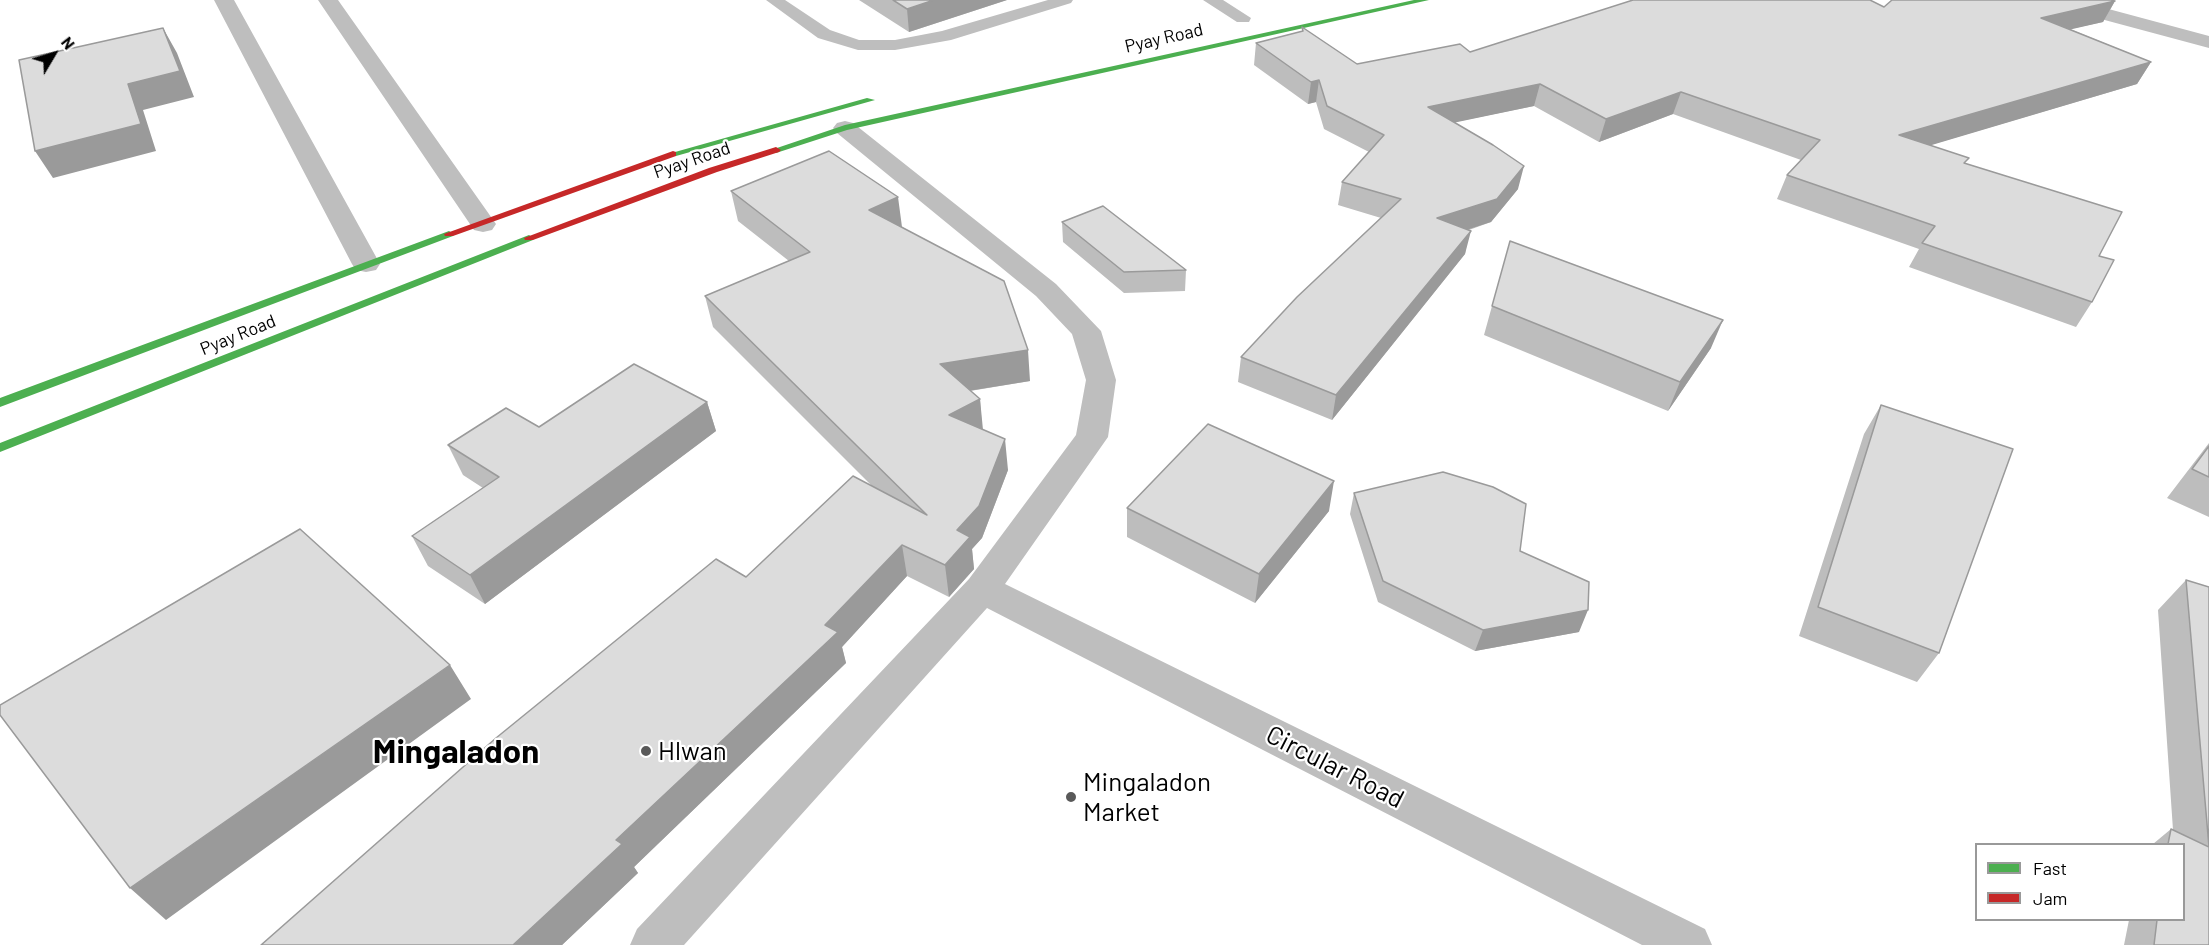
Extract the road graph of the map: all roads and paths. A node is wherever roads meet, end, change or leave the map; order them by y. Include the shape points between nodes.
1 (224, 0) edge
2 (328, 0) edge
3 (774, 0) edge
4 (1023, 0) edge
5 (1065, 0) edge
6 (1211, 0) edge
7 (1425, 0) edge
8 (2052, 0) edge
9 (1039, 9) junction
10 (1248, 17) joint
11 (1220, 23) dead end
12 (2209, 42) edge
13 (881, 98) dead end
14 (845, 128) junction
15 (483, 224) junction
16 (366, 264) junction
17 (0, 403) edge
18 (0, 448) edge
19 (982, 589) junction
20 (652, 945) edge
21 (1689, 945) edge

1 - 16 street
2 - 15 street
3 - 9 lane via 824,34 858,45 895,45 945,36
4 - 9 lane
5 - 9 lane
6 - 10 lane
7 - 14 highway, Pyay Road
8 - 12 street
10 - 11 highway, Pyay Road
13 - 15 highway, Pyay Road via 686,149
14 - 18 highway, Pyay Road via 713,170 534,236
14 - 19 street via 1046,290 1086,331 1101,380 1092,437
15 - 16 highway, Pyay Road
16 - 17 highway, Pyay Road
19 - 20 street
19 - 21 street, Circular Road

